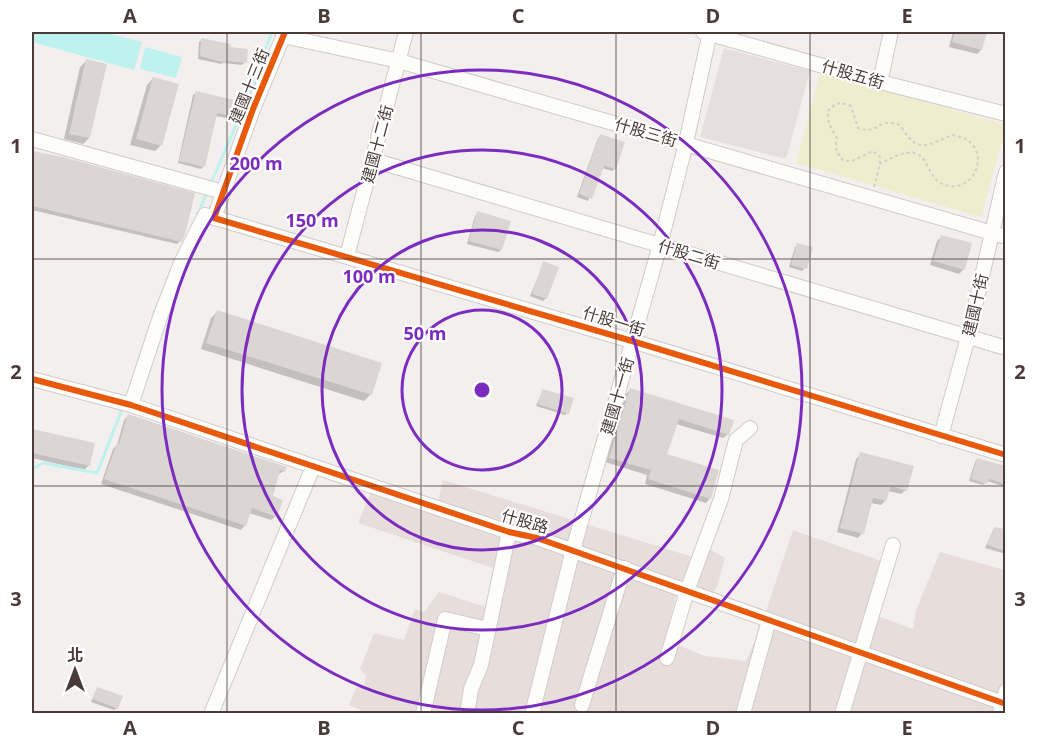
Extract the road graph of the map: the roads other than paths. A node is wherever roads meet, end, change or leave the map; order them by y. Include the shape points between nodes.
1 (406, 32) edge
2 (707, 32) edge
3 (282, 33) edge
4 (890, 36) dead end
5 (399, 62) junction
6 (880, 82) junction
7 (1005, 114) edge
8 (32, 139) edge
9 (686, 143) junction
10 (373, 160) junction
11 (1005, 172) edge
12 (219, 190) junction
13 (209, 216) junction
14 (992, 233) junction
15 (1005, 237) edge
16 (660, 245) junction
17 (347, 256) junction
18 (968, 337) junction
19 (632, 341) junction
20 (1005, 348) edge
21 (32, 379) edge
22 (131, 405) junction
23 (750, 429) dead end
24 (941, 436) junction
25 (1005, 455) edge
26 (313, 467) junction
27 (509, 532) junction
28 (893, 545) dead end
29 (573, 550) junction
30 (624, 568) junction
31 (687, 591) junction
32 (769, 620) junction
33 (488, 629) junction
34 (860, 654) junction
35 (667, 658) dead end
36 (1003, 703) edge
37 (582, 705) dead end
38 (211, 714) edge
39 (423, 714) edge
40 (467, 714) edge
41 (532, 714) edge
42 (742, 714) edge
43 (842, 714) edge

1 - 5 street, 建國十二街
2 - 6 street, 什股五街
2 - 9 street, 建國十一街
3 - 5 street, 什股三街
3 - 12 street, 建國十三街
4 - 6 street
5 - 9 street, 什股三街
5 - 10 street, 建國十二街
6 - 7 street, 什股五街
8 - 12 street
9 - 14 street, 什股三街
9 - 16 street, 建國十一街
10 - 16 street, 什股二街
10 - 17 street, 建國十二街
11 - 14 street, 建國十街
12 - 13 street, 建國十三街
13 - 17 street, 什股一街
13 - 22 street, 建國十三街 via 181,263
14 - 15 street, 什股三街
14 - 18 street, 建國十街
16 - 18 street, 什股二街
16 - 19 street, 建國十一街
17 - 19 street, 什股一街
18 - 20 street, 什股二街
18 - 24 street, 建國十街
19 - 24 street, 什股一街
19 - 29 street, 建國十一街
21 - 22 street, 什股路
22 - 26 street, 什股路
23 - 31 street via 736,440 721,499
24 - 25 street, 什股一街
26 - 27 street, 什股路
26 - 38 street
27 - 29 street, 什股路
27 - 33 street
28 - 34 street
29 - 30 street, 什股路
29 - 41 street, 建國十一街
30 - 31 street, 什股路
30 - 37 street
31 - 32 street, 什股路
31 - 35 street
32 - 34 street, 什股路
32 - 42 street
33 - 39 street via 445,619
33 - 40 street
34 - 36 street, 什股路
34 - 43 street

